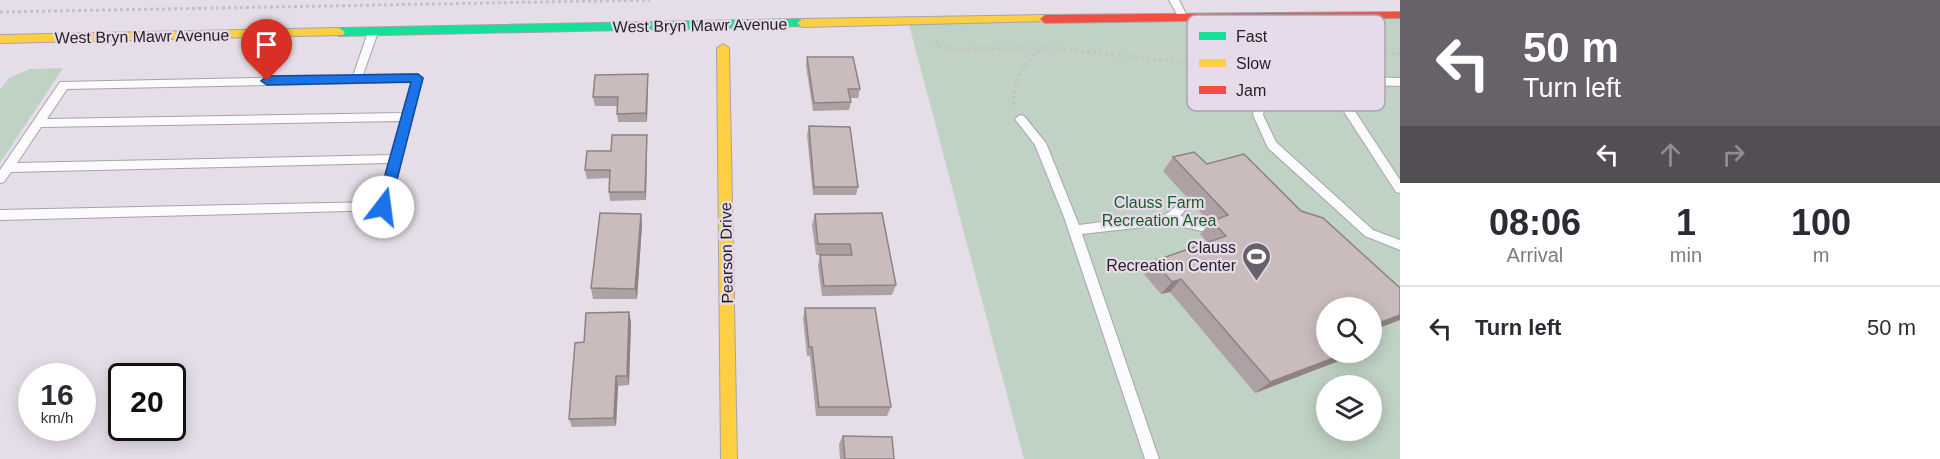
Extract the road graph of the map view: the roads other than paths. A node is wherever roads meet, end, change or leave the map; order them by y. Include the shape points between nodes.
1 (1174, 0) edge
2 (1385, 15) edge
3 (1400, 15) edge
4 (1183, 18) junction
5 (1187, 18) edge
6 (373, 32) junction
7 (0, 39) edge
8 (723, 48) dead end
9 (357, 79) junction
10 (1385, 81) edge
11 (1400, 82) edge
12 (1259, 111) edge
13 (1349, 111) edge
14 (407, 117) junction
15 (1020, 119) road end
16 (38, 123) junction
17 (396, 159) junction
18 (8, 168) junction
19 (0, 179) edge
20 (1400, 189) edge
21 (1182, 207) dead end
22 (0, 215) edge
23 (1170, 219) junction
24 (1211, 228) edge
25 (1074, 230) junction
26 (1400, 245) edge
27 (729, 459) edge
28 (1152, 459) edge

1 - 4 lane
2 - 3 street, West Bryn Mawr Avenue
4 - 5 street, West Bryn Mawr Avenue
4 - 6 street, West Bryn Mawr Avenue
6 - 7 street, West Bryn Mawr Avenue
6 - 9 lane
8 - 27 street, Pearson Drive
9 - 14 lane via 418,78
9 - 16 lane via 64,84
10 - 11 lane
12 - 26 lane via 1272,145 1369,233
13 - 20 lane
14 - 16 lane
14 - 17 lane
15 - 25 lane via 1040,143
16 - 18 lane
17 - 18 lane
17 - 22 lane via 383,207
18 - 19 lane
21 - 23 lane
23 - 24 lane
23 - 25 lane
25 - 28 lane

